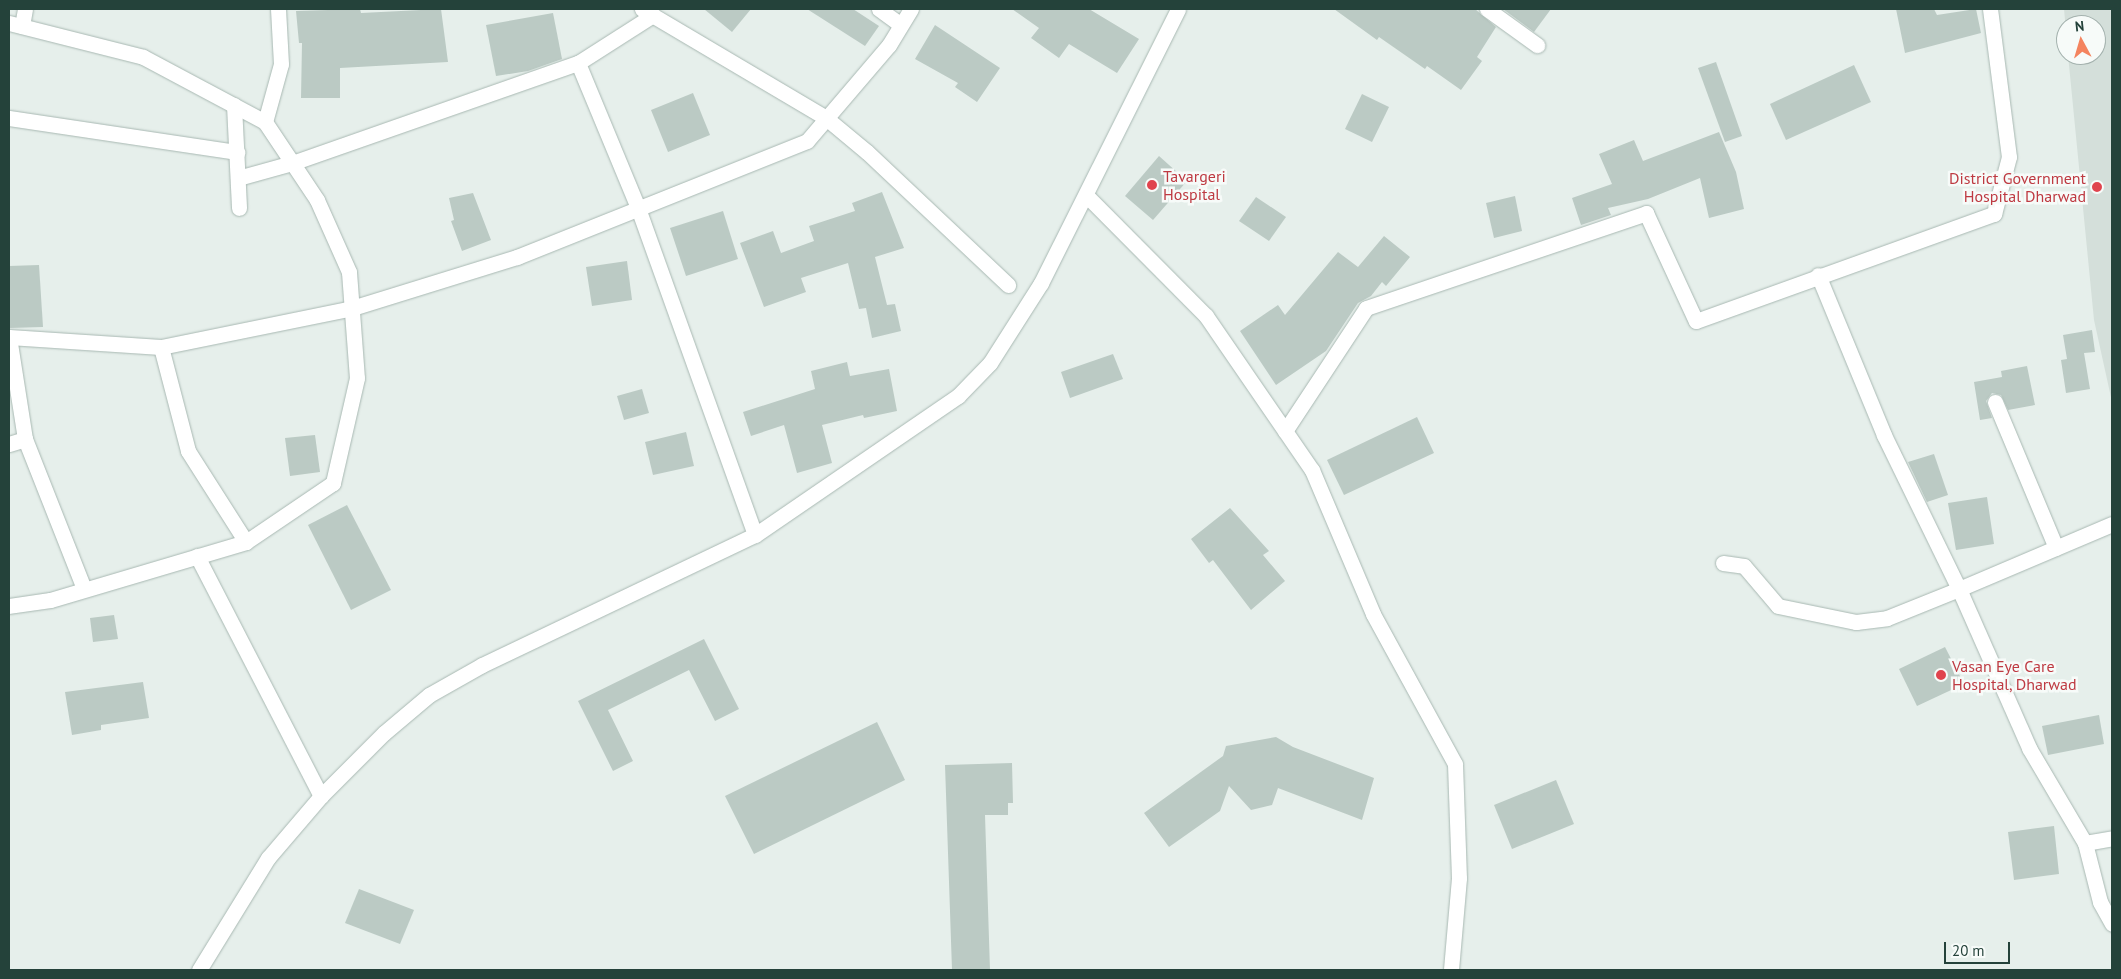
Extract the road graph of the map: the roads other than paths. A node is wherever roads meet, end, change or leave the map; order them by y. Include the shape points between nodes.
1 (25, 9) edge
2 (278, 9) edge
3 (879, 9) edge
4 (911, 9) edge
5 (1178, 9) edge
6 (1487, 9) edge
7 (1990, 9) edge
8 (647, 12) edge
9 (15, 24) edge
10 (901, 25) junction
11 (1537, 46) dead end
12 (578, 63) junction
13 (234, 105) junction
14 (9, 118) edge
15 (826, 118) junction
16 (265, 122) junction
17 (237, 152) junction
18 (292, 163) junction
19 (238, 178) junction
20 (1086, 195) junction
21 (239, 208) dead end
22 (638, 208) junction
23 (1818, 276) junction
24 (1008, 285) dead end
25 (352, 308) junction
26 (9, 337) edge
27 (161, 347) junction
28 (1995, 402) dead end
29 (1285, 430) junction
30 (25, 439) junction
31 (9, 444) edge
32 (2112, 524) edge
33 (755, 535) junction
34 (246, 542) junction
35 (2056, 548) junction
36 (197, 556) junction
37 (1723, 563) dead end
38 (84, 589) junction
39 (1959, 589) junction
40 (9, 606) edge
41 (321, 796) junction
42 (2112, 838) edge
43 (2085, 843) junction
44 (2112, 924) edge
45 (199, 970) edge
46 (1451, 970) edge

1 - 9 street
2 - 16 street via 282,64
3 - 10 street
4 - 10 street
5 - 20 street
6 - 11 street
7 - 23 street via 2009,157 1994,214
8 - 12 street
8 - 15 street
9 - 13 street via 143,57
10 - 15 street via 889,45
12 - 18 street
12 - 22 street
13 - 16 street
13 - 17 street
14 - 17 street
15 - 22 street via 807,141
15 - 24 street via 867,152
16 - 18 street
17 - 19 street
18 - 19 street
18 - 25 street via 317,200 349,272
19 - 21 street
20 - 29 street via 1206,316
20 - 33 street via 1041,283 984,370 958,396 920,424
22 - 25 street via 518,257
22 - 33 street
23 - 29 street via 1696,321 1646,213 1366,308
23 - 39 street via 1884,435
25 - 27 street
25 - 34 street via 356,378 333,483
26 - 27 street
26 - 30 street
27 - 34 street via 188,451
28 - 35 street
29 - 46 street via 1312,470 1373,614 1455,764 1459,878
30 - 31 street
30 - 38 street
32 - 35 street
33 - 41 street via 482,665 429,695 384,733
34 - 36 street
35 - 39 street
36 - 38 street
36 - 41 street
37 - 39 street via 1744,566 1778,606 1856,622 1886,618
38 - 40 street via 50,600
39 - 43 street via 2029,748
41 - 45 street via 268,858
42 - 43 street
43 - 44 street via 2100,902

